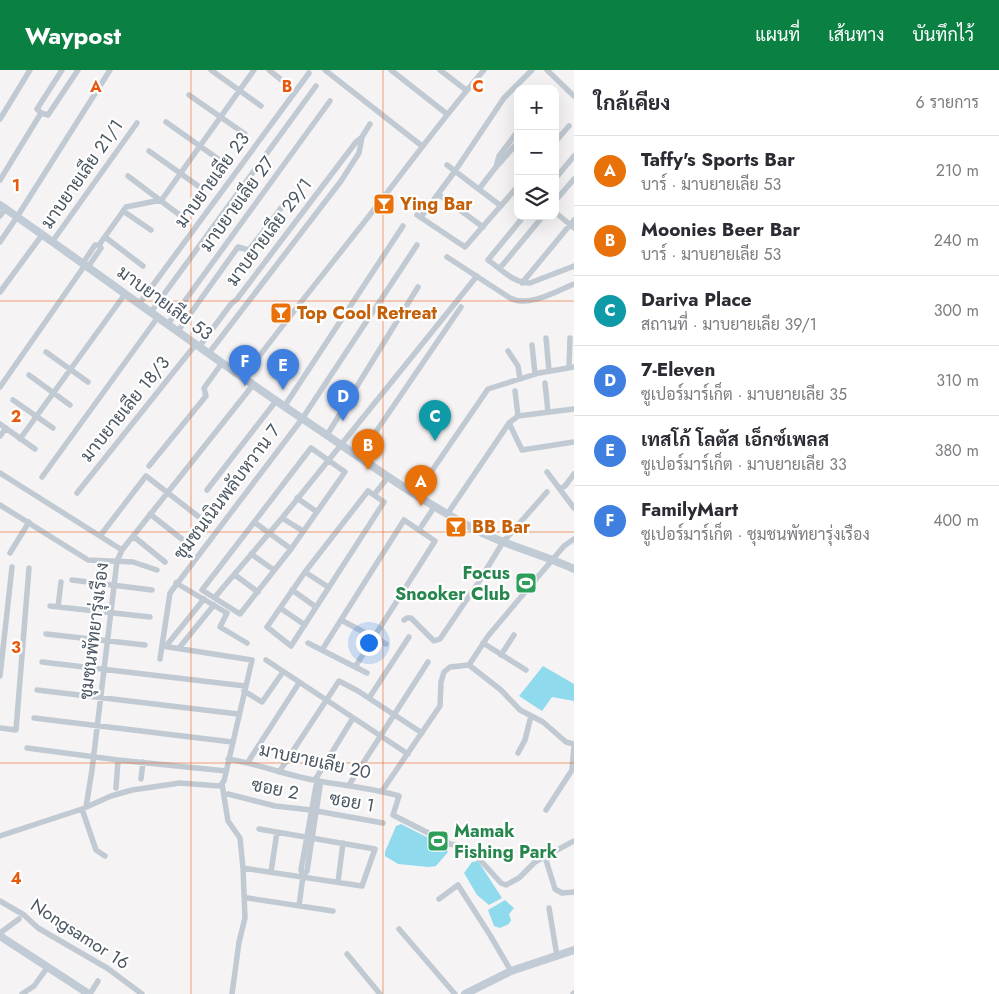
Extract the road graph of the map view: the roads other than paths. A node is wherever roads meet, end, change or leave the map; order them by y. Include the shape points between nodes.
1 (30, 70) edge
2 (62, 70) edge
3 (78, 70) edge
4 (110, 70) edge
5 (211, 70) edge
6 (254, 70) edge
7 (269, 70) edge
8 (325, 70) edge
9 (391, 70) edge
10 (440, 70) edge
11 (484, 70) edge
12 (532, 70) edge
13 (547, 70) edge
14 (309, 73) dead end
15 (284, 82) dead end
16 (316, 86) dead end
17 (466, 90) junction
18 (239, 91) junction
19 (189, 95) dead end
20 (574, 96) edge
21 (330, 102) dead end
22 (261, 106) dead end
23 (41, 113) junction
24 (447, 114) junction
25 (220, 117) junction
26 (0, 119) edge
27 (166, 122) dead end
28 (137, 123) dead end
29 (370, 124) dead end
30 (569, 126) dead end
31 (245, 134) dead end
32 (362, 137) junction
33 (514, 137) edge
34 (559, 137) edge
35 (201, 146) junction
36 (422, 146) junction
37 (514, 147) edge
38 (149, 151) dead end
39 (574, 156) edge
40 (222, 161) dead end
41 (447, 165) dead end
42 (496, 167) junction
43 (455, 171) junction
44 (181, 173) junction
45 (558, 175) edge
46 (128, 176) dead end
47 (574, 179) edge
48 (0, 180) edge
49 (201, 188) dead end
50 (479, 189) junction
51 (514, 191) edge
52 (438, 194) junction
53 (291, 195) dead end
54 (559, 196) edge
55 (161, 200) junction
56 (501, 206) junction
57 (3, 207) edge
58 (123, 211) junction
59 (559, 215) edge
60 (0, 216) edge
61 (181, 216) dead end
62 (17, 217) junction
63 (521, 220) edge
64 (540, 220) edge
65 (573, 224) edge
66 (403, 226) dead end
67 (483, 227) junction
68 (151, 230) dead end
69 (42, 234) junction
70 (105, 237) junction
71 (0, 242) edge
72 (52, 242) junction
73 (417, 245) dead end
74 (447, 257) dead end
75 (574, 260) edge
76 (85, 265) junction
77 (143, 266) dead end
78 (574, 266) edge
79 (500, 268) junction
80 (567, 269) junction
81 (477, 276) junction
82 (522, 283) junction
83 (574, 284) edge
84 (418, 287) dead end
85 (0, 292) edge
86 (125, 294) junction
87 (140, 304) junction
88 (461, 307) dead end
89 (154, 315) junction
90 (168, 324) junction
91 (178, 332) junction
92 (546, 338) dead end
93 (570, 338) dead end
94 (198, 345) junction
95 (532, 346) dead end
96 (508, 351) dead end
97 (46, 352) dead end
98 (209, 354) junction
99 (222, 363) junction
100 (572, 367) edge
101 (70, 370) junction
102 (549, 371) junction
103 (535, 374) junction
104 (29, 375) dead end
105 (243, 378) junction
106 (520, 379) junction
107 (88, 382) dead end
108 (545, 383) dead end
109 (253, 385) junction
110 (0, 387) edge
111 (515, 390) dead end
112 (54, 393) junction
113 (13, 400) dead end
114 (276, 401) junction
115 (70, 405) dead end
116 (284, 407) junction
117 (574, 409) edge
118 (548, 412) junction
119 (37, 416) junction
120 (518, 416) junction
121 (302, 418) junction
122 (509, 423) junction
123 (3, 426) edge
124 (53, 428) dead end
125 (327, 435) junction
126 (0, 436) edge
127 (20, 439) junction
128 (574, 442) edge
129 (341, 445) junction
130 (35, 449) dead end
131 (358, 458) junction
132 (328, 460) junction
133 (149, 466) dead end
134 (547, 472) dead end
135 (0, 473) edge
136 (574, 474) edge
137 (42, 477) dead end
138 (388, 477) junction
139 (207, 490) dead end
140 (560, 490) junction
141 (167, 492) junction
142 (547, 492) dead end
143 (77, 493) dead end
144 (416, 494) junction
145 (374, 495) junction
146 (297, 498) junction
147 (435, 506) junction
148 (1, 508) edge
149 (574, 508) edge
150 (317, 512) junction
151 (448, 513) junction
152 (150, 514) junction
153 (199, 517) dead end
154 (282, 518) junction
155 (29, 522) junction
156 (254, 522) junction
157 (419, 530) junction
158 (304, 531) junction
159 (269, 533) junction
160 (100, 536) junction
161 (133, 536) junction
162 (574, 539) edge
163 (183, 540) dead end
164 (503, 542) junction
165 (291, 549) junction
166 (122, 550) junction
167 (10, 553) dead end
168 (251, 554) junction
169 (554, 559) junction
170 (117, 561) junction
171 (166, 562) dead end
172 (12, 567) dead end
173 (29, 568) dead end
174 (574, 569) edge
175 (157, 570) dead end
176 (274, 570) junction
177 (305, 572) junction
178 (234, 574) junction
179 (72, 580) dead end
180 (61, 582) dead end
181 (176, 583) junction
182 (114, 585) junction
183 (328, 587) junction
184 (152, 590) dead end
185 (292, 590) junction
186 (258, 592) junction
187 (215, 597) junction
188 (204, 599) junction
189 (0, 604) edge
190 (8, 605) junction
191 (214, 605) junction
192 (50, 606) dead end
193 (58, 607) junction
194 (316, 607) junction
195 (280, 608) junction
196 (111, 613) junction
197 (150, 617) dead end
198 (341, 620) junction
199 (404, 620) dead end
200 (305, 625) junction
201 (46, 634) dead end
202 (514, 635) dead end
203 (373, 637) junction
204 (2, 638) edge
205 (409, 638) dead end
206 (108, 641) junction
207 (247, 643) dead end
208 (308, 643) dead end
209 (483, 643) junction
210 (386, 644) dead end
211 (146, 645) dead end
212 (164, 646) junction
213 (179, 648) junction
214 (322, 650) junction
215 (501, 655) junction
216 (160, 659) dead end
217 (266, 660) dead end
218 (42, 662) dead end
219 (428, 662) dead end
220 (469, 665) junction
221 (355, 667) junction
222 (104, 669) junction
223 (526, 670) dead end
224 (0, 672) edge
225 (284, 672) junction
226 (367, 673) dead end
227 (0, 676) edge
228 (299, 682) junction
229 (244, 689) junction
230 (37, 690) dead end
231 (101, 697) junction
232 (369, 698) junction
233 (325, 699) junction
234 (238, 714) junction
235 (395, 715) junction
236 (531, 716) junction
237 (34, 718) dead end
238 (353, 718) junction
239 (98, 726) junction
240 (0, 728) edge
241 (422, 733) junction
242 (381, 736) junction
243 (232, 742) junction
244 (574, 745) edge
245 (27, 748) dead end
246 (518, 753) dead end
247 (408, 754) junction
248 (94, 757) junction
249 (228, 759) junction
250 (118, 760) junction
251 (143, 762) junction
252 (248, 762) junction
253 (226, 771) junction
254 (279, 772) junction
255 (141, 779) dead end
256 (316, 781) junction
257 (222, 784) junction
258 (349, 785) junction
259 (116, 788) dead end
260 (382, 791) junction
261 (228, 794) dead end
262 (84, 808) junction
263 (546, 810) dead end
264 (314, 811) junction
265 (383, 823) dead end
266 (259, 829) dead end
267 (277, 832) junction
268 (0, 836) edge
269 (309, 837) junction
270 (574, 841) edge
271 (343, 843) junction
272 (105, 856) dead end
273 (545, 858) junction
274 (244, 868) junction
275 (271, 872) junction
276 (303, 876) junction
277 (338, 882) junction
278 (574, 892) edge
279 (248, 898) dead end
280 (439, 899) dead end
281 (0, 901) edge
282 (299, 906) junction
283 (549, 908) dead end
284 (333, 911) dead end
285 (19, 919) dead end
286 (399, 929) dead end
287 (0, 935) edge
288 (574, 950) edge
289 (347, 954) dead end
290 (557, 956) junction
291 (47, 968) junction
292 (511, 972) junction
293 (98, 981) dead end
294 (22, 994) edge
295 (90, 994) edge
296 (142, 994) edge
297 (232, 994) edge
298 (380, 994) edge
299 (455, 994) edge
300 (465, 994) edge

1 - 26 street
2 - 23 street via 37,109
3 - 23 street via 48,115
4 - 62 street
5 - 18 street
6 - 18 street
7 - 15 street
8 - 36 street
9 - 24 street
10 - 17 street
11 - 17 street
12 - 43 street via 504,98
13 - 20 street
14 - 87 street, มาบยายเลีย 23
16 - 89 street
17 - 24 street
18 - 22 street
18 - 25 street
19 - 25 street
21 - 90 street, มาบยายเลีย 27
23 - 48 street
24 - 36 street
25 - 31 street
25 - 35 street
27 - 35 street
28 - 72 street, มาบยายเลีย 21/1
29 - 32 street
30 - 34 street
32 - 94 street, มาบยายเลีย 29/1 via 238,299
32 - 98 street via 359,153 341,181
33 - 42 street
35 - 40 street
35 - 44 street
36 - 105 street
37 - 42 street
38 - 44 street
39 - 45 street
41 - 43 street
42 - 50 street
43 - 50 street
43 - 52 street
44 - 49 street
44 - 55 street
46 - 55 street
47 - 54 street
50 - 56 street
51 - 56 street
52 - 67 street
52 - 67 street via 419,216 465,247
53 - 91 street via 249,250 238,247
55 - 58 street via 126,207
55 - 61 street
56 - 67 street
57 - 60 street
57 - 62 street, มาบยายเลีย 53
58 - 68 street
58 - 70 street
59 - 65 street
62 - 69 street, มาบยายเลีย 53
62 - 71 street
63 - 79 street via 488,260
64 - 79 street
65 - 82 street
66 - 116 street
69 - 72 street, มาบยายเลีย 53
69 - 85 street
70 - 76 street via 99,245 101,248
70 - 77 street
72 - 76 street, มาบยายเลีย 53
73 - 121 street, ชุมชนเนินพลับหวาน 7
74 - 81 street
75 - 80 street
76 - 86 street, มาบยายเลีย 53
76 - 110 street
78 - 80 street
79 - 82 street
80 - 82 street
81 - 83 street via 519,302
81 - 129 street
84 - 125 street
86 - 87 street, มาบยายเลีย 53
86 - 101 street
87 - 89 street, มาบยายเลีย 53
88 - 131 street
89 - 90 street, มาบยายเลีย 53
89 - 137 street
90 - 91 street, มาบยายเลีย 53
91 - 94 street, มาบยายเลีย 53
92 - 102 street
93 - 100 street
94 - 98 street, มาบยายเลีย 53
94 - 143 street, มาบยายเลีย 18/3
95 - 103 street
96 - 106 street via 518,366
97 - 101 street
98 - 99 street, มาบยายเลีย 53
99 - 105 street, มาบยายเลีย 53
99 - 133 street via 204,388 206,396
100 - 102 street
101 - 107 street
101 - 112 street
102 - 103 street
103 - 106 street
104 - 112 street
105 - 109 street, มาบยายเลีย 53
106 - 144 street via 488,389
108 - 118 street
109 - 114 street, มาบยายเลีย 53
109 - 141 street, ชุมชนพัทยารุ่งเรือง
111 - 120 street
112 - 115 street
112 - 119 street
113 - 119 street
114 - 116 street, มาบยายเลีย 53
114 - 139 street
116 - 121 street, มาบยายเลีย 53
117 - 118 street
118 - 120 street
119 - 124 street
119 - 127 street
120 - 122 street
121 - 125 street, มาบยายเลีย 53
121 - 181 street, ชุมชนเนินพลับหวาน 7
122 - 128 street via 522,450
122 - 151 street
123 - 126 street
123 - 127 street
125 - 129 street, มาบยายเลีย 53
127 - 130 street
129 - 131 street, มาบยายเลีย 53
129 - 132 street
131 - 138 street, มาบยายเลีย 53
132 - 146 street
132 - 150 street via 346,472
132 - 156 street via 311,448
134 - 140 street
135 - 160 street
136 - 140 street
138 - 144 street, มาบยายเลีย 53
138 - 145 street
140 - 149 street
141 - 152 street, ชุมชนพัทยารุ่งเรือง
141 - 153 street
141 - 160 street via 146,476
142 - 164 street
144 - 147 street, มาบยายเลีย 53
145 - 177 street via 368,491
145 - 183 street via 384,502
146 - 150 street
146 - 154 street
147 - 151 street, มาบยายเลีย 53
147 - 157 street
148 - 155 street
150 - 158 street
151 - 164 street, มาบยายเลีย 53
152 - 161 street, ชุมชนพัทยารุ่งเรือง
152 - 163 street
154 - 158 street
154 - 159 street
155 - 167 street
155 - 170 street via 88,560
156 - 159 street
156 - 187 street via 202,590
157 - 198 street via 404,520
157 - 203 street via 435,540
158 - 165 street
159 - 165 street
159 - 168 street
160 - 166 street
161 - 166 street, ชุมชนพัทยารุ่งเรือง
161 - 171 street
162 - 169 street
164 - 169 street, มาบยายเลีย 53
164 - 199 street via 440,639 434,641 411,618
165 - 176 street
166 - 170 street, ชุมชนพัทยารุ่งเรือง
168 - 176 street
168 - 178 street
169 - 174 street, มาบยายเลีย 53
169 - 209 street
170 - 175 street via 133,562
170 - 182 street, ชุมชนพัทยารุ่งเรือง
172 - 190 street
173 - 240 street via 16,730
176 - 186 street
177 - 183 street
177 - 185 street
178 - 186 street
178 - 187 street
179 - 182 street
180 - 193 street
181 - 188 street
181 - 212 street, ชุมชนเนินพลับหวาน 7 via 170,593
182 - 184 street
182 - 196 street, ชุมชนพัทยารุ่งเรือง
183 - 194 street
185 - 194 street
185 - 195 street
186 - 187 street via 240,614
188 - 191 street
188 - 212 street
189 - 190 street
190 - 204 street
191 - 207 street via 227,613 220,627
191 - 213 street
192 - 193 street
193 - 196 street
194 - 200 street
195 - 200 street
195 - 200 street via 267,627 291,646
196 - 197 street
196 - 206 street, ชุมชนพัทยารุ่งเรือง
198 - 203 street
198 - 214 street
201 - 206 street
202 - 215 street
203 - 210 street
203 - 221 street
204 - 224 street
205 - 232 street
206 - 211 street
206 - 222 street, ชุมชนพัทยารุ่งเรือง
208 - 214 street
209 - 215 street
209 - 220 street
212 - 213 street
212 - 216 street, ชุมชนเนินพลับหวาน 7
213 - 229 street via 252,660
214 - 221 street
215 - 223 street
217 - 225 street
218 - 222 street
219 - 235 street
220 - 236 street
220 - 241 street, มาบยายเลีย 20 via 450,667 444,672 440,706
221 - 226 street
222 - 229 street
222 - 231 street, ชุมชนพัทยารุ่งเรือง
224 - 227 street
225 - 228 street
225 - 229 street via 262,702
228 - 233 street
228 - 252 street
229 - 234 street
230 - 231 street
231 - 234 street
231 - 239 street, ชุมชนพัทยารุ่งเรือง
232 - 233 street via 338,681
232 - 235 street
233 - 238 street
233 - 254 street
234 - 243 street
235 - 241 street
235 - 242 street
236 - 244 street
236 - 246 street
237 - 239 street
238 - 242 street
238 - 256 street
239 - 243 street
239 - 248 street, ชุมชนพัทยารุ่งเรือง
241 - 247 street, มาบยายเลีย 20
242 - 247 street
242 - 258 street
243 - 249 street
244 - 263 street via 572,770
245 - 248 street
247 - 260 street, มาบยายเลีย 20
248 - 250 street
248 - 262 street, ชุมชนพัทยารุ่งเรือง
249 - 252 street, มาบยายเลีย 20
249 - 253 street
250 - 251 street
250 - 259 street
251 - 253 street
251 - 255 street
252 - 254 street, มาบยายเลีย 20
253 - 257 street
254 - 256 street, มาบยายเลีย 20
256 - 258 street, มาบยายเลีย 20
256 - 264 street via 320,786
257 - 262 street via 155,786 111,796
257 - 274 street via 228,821 240,838
258 - 260 street, มาบยายเลีย 20
260 - 273 street via 399,796 393,815 450,844 472,851 501,883 506,885 519,878 535,862
261 - 264 street, ซอย 2 via 275,806
262 - 268 street
262 - 272 street via 96,850
264 - 265 street, ซอย 1
264 - 269 street
266 - 267 street
267 - 269 street
267 - 275 street
269 - 271 street
269 - 276 street via 307,871
270 - 273 street
271 - 277 street
271 - 277 street via 375,849 362,886
273 - 278 street via 557,891
274 - 275 street
274 - 297 street via 245,918
275 - 276 street
276 - 277 street
276 - 282 street
279 - 282 street
280 - 292 street via 458,885
281 - 296 street, Nongsamor 16 via 38,928 107,968
282 - 284 street
283 - 290 street
285 - 287 street
286 - 299 street
287 - 291 street
288 - 290 street
289 - 298 street
290 - 292 street
291 - 294 street via 34,986
291 - 295 street
292 - 300 street
293 - 295 street

